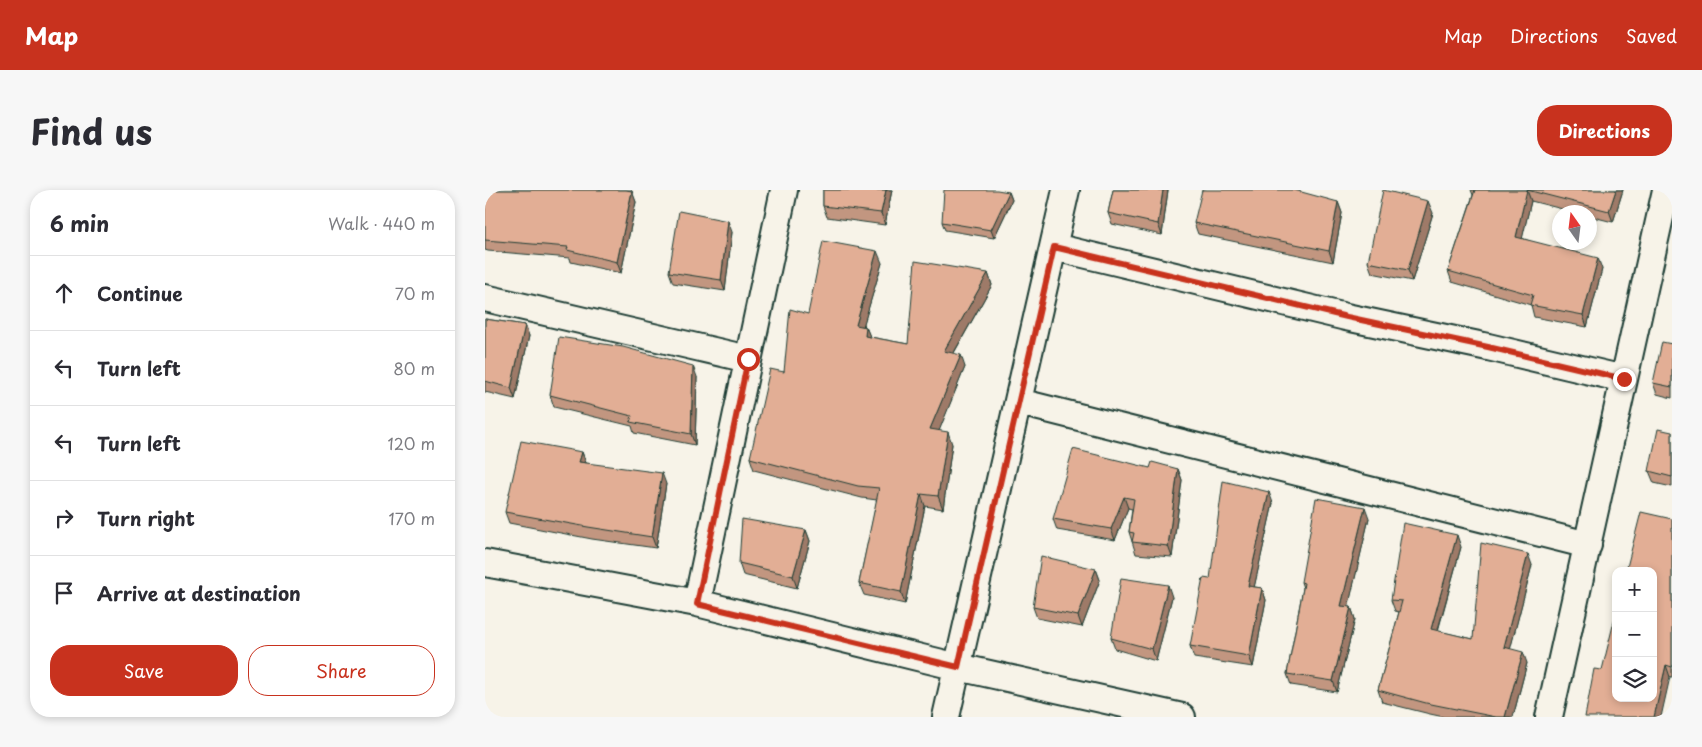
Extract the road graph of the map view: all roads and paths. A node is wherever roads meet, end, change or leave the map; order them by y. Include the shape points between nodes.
1 (784, 190) edge
2 (1066, 190) edge
3 (1666, 190) edge
4 (1054, 247) junction
5 (485, 298) edge
6 (748, 359) junction
7 (1624, 379) junction
8 (1019, 402) junction
9 (1588, 545) junction
10 (485, 564) edge
11 (697, 604) junction
12 (958, 667) junction
13 (946, 717) edge
14 (1182, 717) edge
15 (1549, 717) edge

1 - 6 street
2 - 4 street
3 - 7 street
4 - 7 street
4 - 8 street
5 - 6 street
6 - 11 street
7 - 9 street
8 - 9 street
8 - 12 street
9 - 15 street
10 - 11 street
11 - 12 street
12 - 13 street
12 - 14 street

